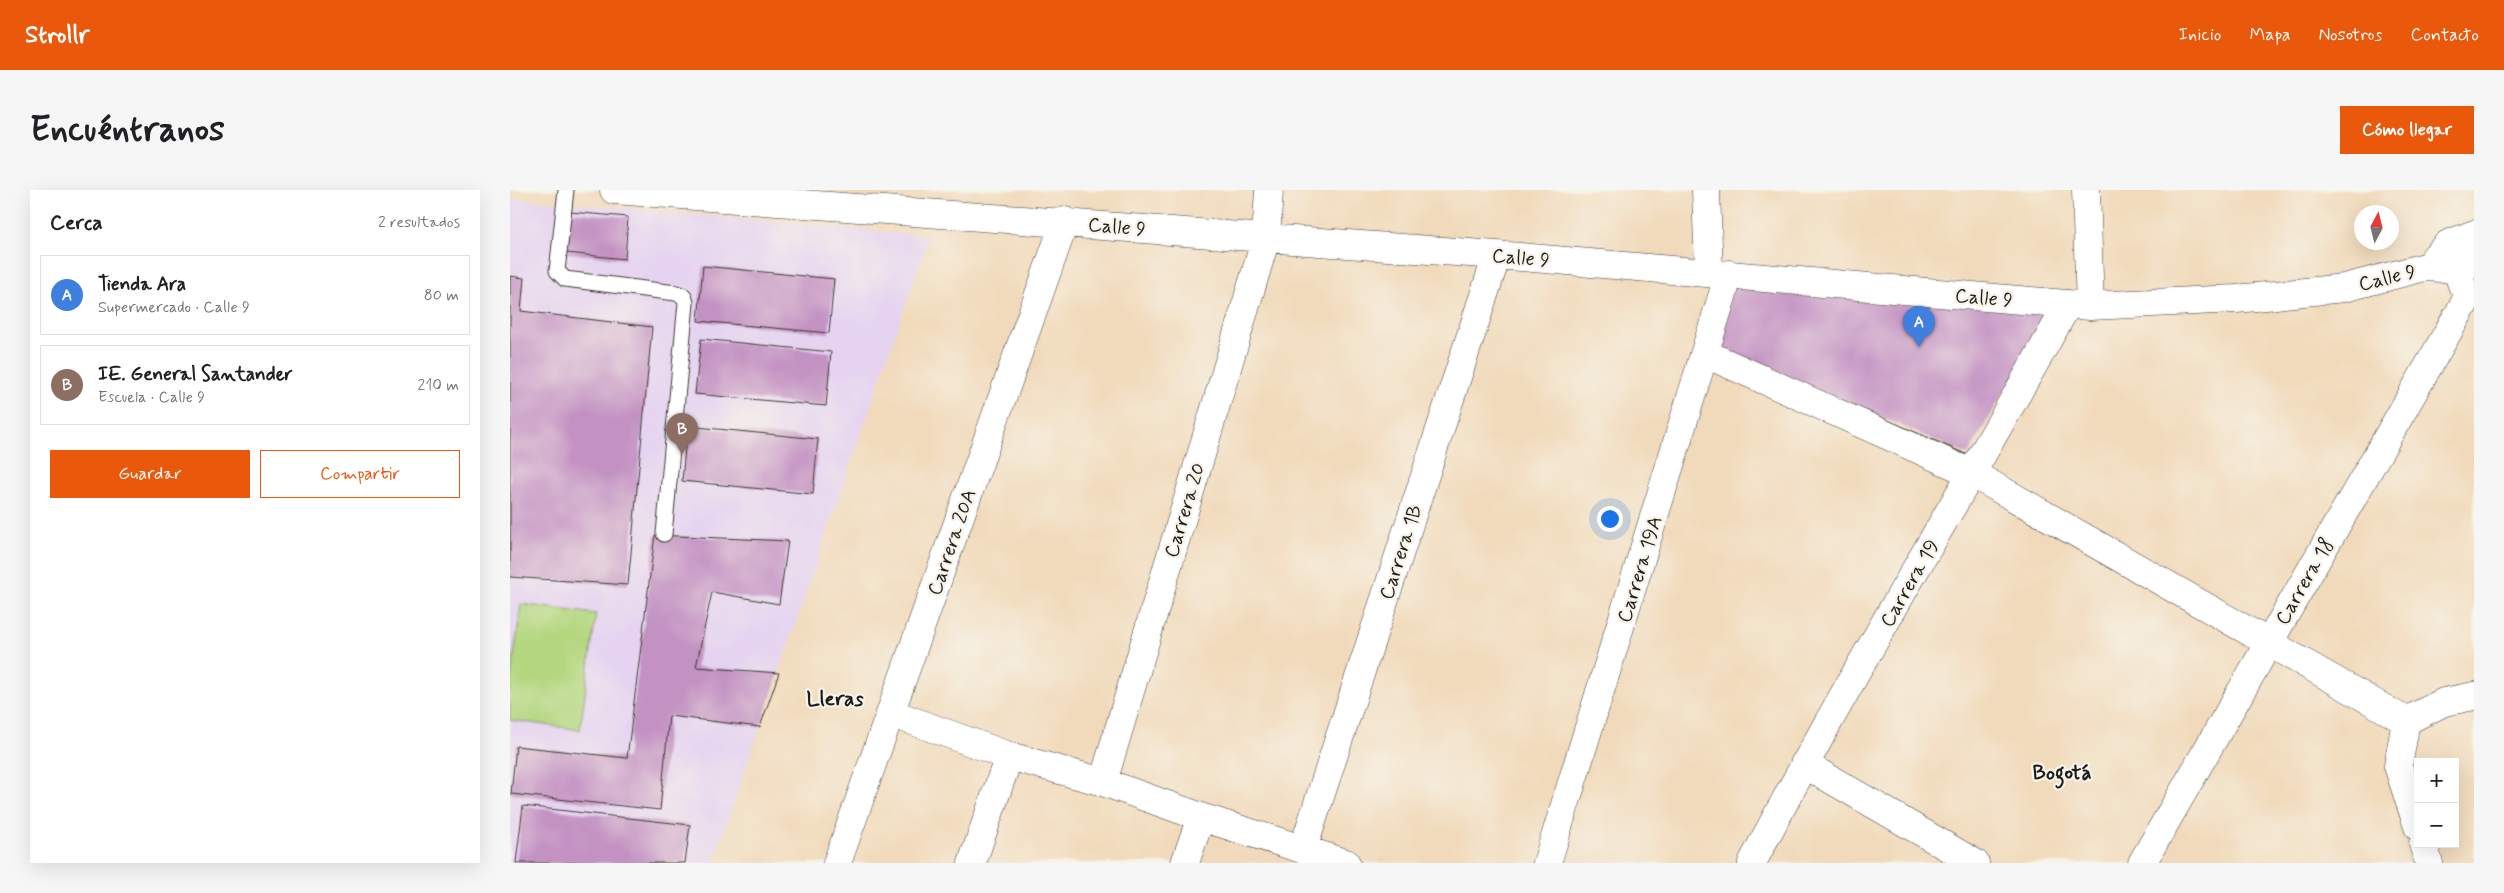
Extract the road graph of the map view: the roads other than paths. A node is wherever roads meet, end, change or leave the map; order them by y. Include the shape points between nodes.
1 (566, 190) edge
2 (614, 190) edge
3 (1269, 190) edge
4 (1706, 190) edge
5 (2086, 190) edge
6 (1065, 221) junction
7 (2474, 234) edge
8 (1266, 238) junction
9 (2448, 244) junction
10 (1497, 254) junction
11 (2465, 266) edge
12 (2425, 268) junction
13 (1719, 274) junction
14 (2471, 301) edge
15 (2079, 305) junction
16 (1706, 354) junction
17 (1973, 474) junction
18 (664, 534) dead end
19 (2268, 643) junction
20 (2474, 696) edge
21 (891, 713) junction
22 (2406, 721) junction
23 (1009, 756) junction
24 (1804, 764) junction
25 (1103, 782) junction
26 (2414, 815) edge
27 (1201, 817) junction
28 (1303, 848) junction
29 (2424, 848) edge
30 (837, 863) edge
31 (972, 863) edge
32 (1185, 863) edge
33 (1346, 863) edge
34 (1547, 863) edge
35 (1752, 863) edge
36 (1975, 863) edge
37 (2142, 863) edge
38 (2429, 863) edge

1 - 18 lane via 557,271 565,279 676,294 684,296 686,303
2 - 6 street, Calle 9
3 - 8 street, Carrera 20
4 - 13 street, Carrera 19A
5 - 15 street
6 - 8 street, Calle 9
6 - 21 street, Carrera 20A
7 - 9 street, Calle 9
8 - 10 street, Calle 9
8 - 25 street, Carrera 20
9 - 11 street
9 - 12 street, Calle 9
10 - 13 street, Calle 9
10 - 28 street, Carrera 1B
11 - 12 street, Calle 9
11 - 14 street
12 - 15 street, Calle 9 via 2334,289 2236,299
13 - 15 street, Calle 9
13 - 16 street, Carrera 19A
14 - 19 street, Carrera 18
15 - 17 street, Carrera 19
16 - 17 street
16 - 34 street, Carrera 19A
17 - 19 street
17 - 24 street, Carrera 19
19 - 22 street
19 - 37 street, Carrera 18
20 - 22 street via 2444,702
21 - 23 street
21 - 30 street, Carrera 20A
22 - 26 street via 2398,766
23 - 25 street
23 - 31 street
24 - 35 street, Carrera 19
24 - 36 street
25 - 27 street
27 - 28 street
27 - 32 street
28 - 33 street
29 - 38 street

